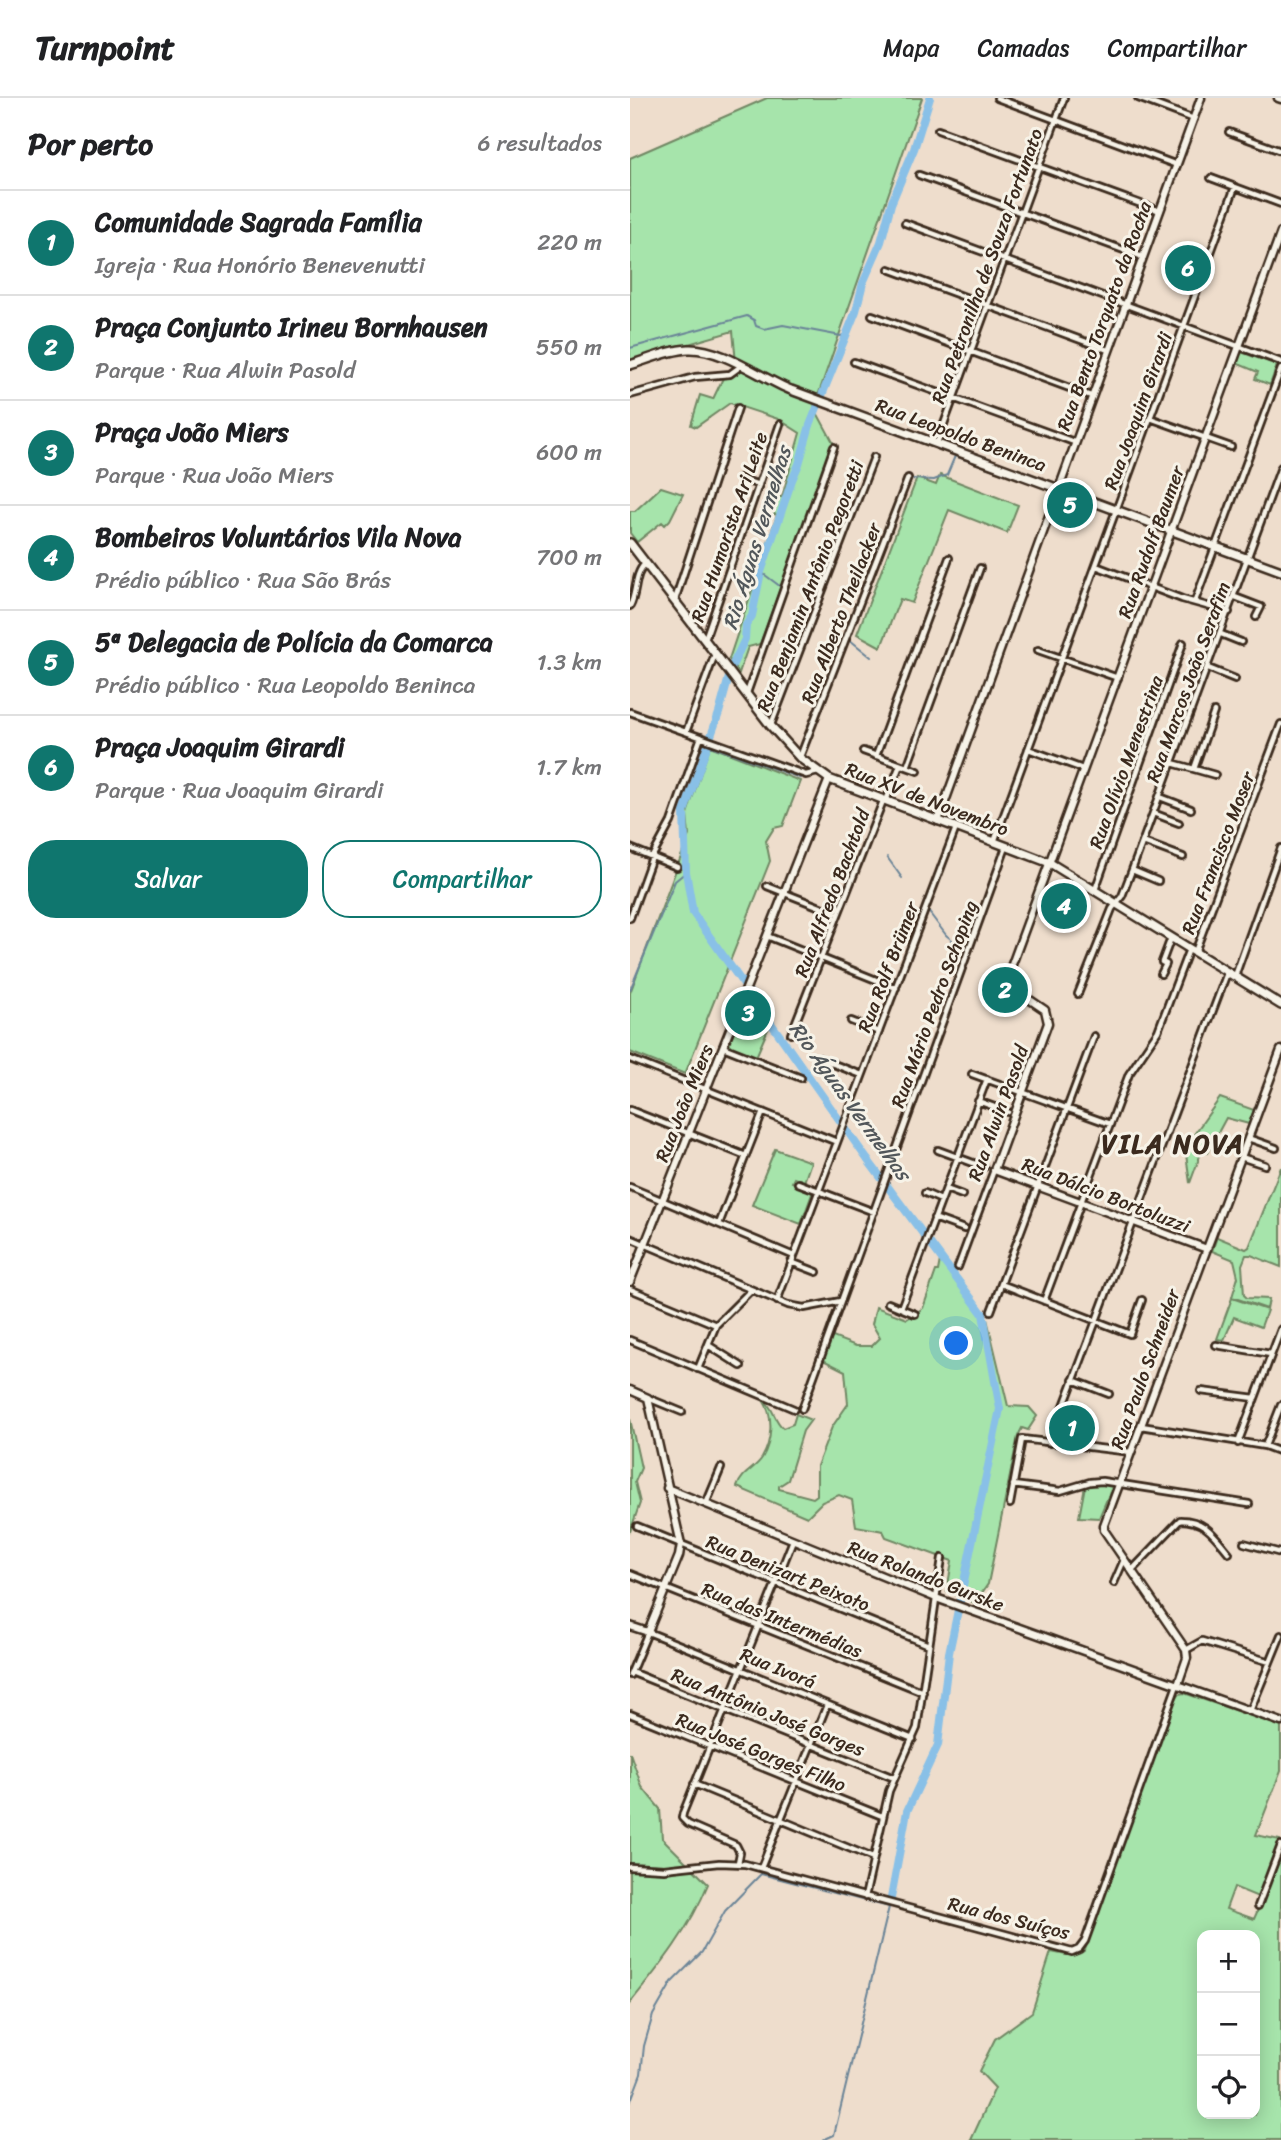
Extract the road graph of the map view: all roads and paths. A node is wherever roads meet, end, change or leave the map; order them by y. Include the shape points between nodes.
1 (996, 98) edge
2 (1063, 98) edge
3 (1138, 98) edge
4 (1201, 98) edge
5 (1194, 119) junction
6 (1055, 120) junction
7 (938, 130) dead end
8 (1229, 132) dead end
9 (1281, 151) edge
10 (1177, 165) junction
11 (1038, 167) junction
12 (919, 175) dead end
13 (1211, 178) dead end
14 (1235, 187) junction
15 (1281, 204) edge
16 (1160, 211) junction
17 (1021, 213) junction
18 (905, 223) dead end
19 (1281, 232) edge
20 (1273, 253) junction
21 (1281, 256) edge
22 (1143, 257) junction
23 (1004, 260) junction
24 (889, 269) dead end
25 (1125, 304) junction
26 (988, 305) junction
27 (872, 316) dead end
28 (1184, 326) junction
29 (1239, 346) junction
30 (1108, 350) junction
31 (970, 352) junction
32 (854, 362) dead end
33 (1281, 362) edge
34 (630, 365) edge
35 (741, 366) junction
36 (1281, 369) edge
37 (630, 396) edge
38 (1091, 396) junction
39 (953, 398) junction
40 (738, 408) dead end
41 (1150, 418) junction
42 (780, 424) dead end
43 (1206, 438) junction
44 (1074, 442) junction
45 (937, 443) junction
46 (834, 447) dead end
47 (1231, 447) dead end
48 (874, 457) dead end
49 (1281, 467) edge
50 (739, 478) dead end
51 (908, 478) dead end
52 (759, 485) junction
53 (1058, 487) junction
54 (1116, 509) junction
55 (1172, 529) junction
56 (630, 543) edge
57 (1216, 545) junction
58 (1249, 557) junction
59 (949, 558) dead end
60 (646, 563) junction
61 (1096, 566) junction
62 (980, 568) dead end
63 (1281, 571) edge
64 (1151, 587) junction
65 (1234, 597) junction
66 (675, 601) junction
67 (1195, 601) junction
68 (630, 606) edge
69 (1229, 612) junction
70 (1256, 617) dead end
71 (1221, 634) junction
72 (705, 640) junction
73 (1241, 642) dead end
74 (1183, 643) dead end
75 (1038, 650) dead end
76 (715, 653) junction
77 (1062, 658) junction
78 (1208, 668) junction
79 (1118, 678) junction
80 (1235, 679) dead end
81 (746, 694) junction
82 (630, 712) edge
83 (1214, 712) dead end
84 (1281, 724) edge
85 (771, 726) junction
86 (686, 732) junction
87 (701, 737) junction
88 (1028, 749) junction
89 (863, 751) dead end
90 (876, 756) junction
91 (800, 758) junction
92 (1172, 763) junction
93 (900, 765) junction
94 (907, 767) junction
95 (1084, 769) junction
96 (1194, 769) junction
97 (918, 771) dead end
98 (818, 772) junction
99 (1215, 775) dead end
100 (829, 779) junction
101 (1160, 797) junction
102 (884, 801) junction
103 (1191, 809) dead end
104 (1153, 813) junction
105 (938, 821) junction
106 (1179, 823) dead end
107 (956, 828) junction
108 (994, 842) junction
109 (1143, 842) junction
110 (1006, 846) junction
111 (630, 848) edge
112 (1281, 848) edge
113 (652, 857) junction
114 (1183, 857) dead end
115 (1050, 863) junction
116 (677, 867) dead end
117 (1132, 870) junction
118 (1158, 881) dead end
119 (767, 886) dead end
120 (1095, 890) junction
121 (784, 893) junction
122 (1116, 903) junction
123 (838, 915) junction
124 (630, 918) edge
125 (767, 936) junction
126 (1171, 937) junction
127 (1192, 950) junction
128 (821, 958) junction
129 (1161, 974) dead end
130 (1231, 974) junction
131 (1009, 985) joint
132 (896, 988) junction
133 (1078, 994) dead end
134 (1281, 1005) edge
135 (851, 1021) dead end
136 (879, 1032) junction
137 (791, 1034) dead end
138 (1094, 1036) dead end
139 (723, 1047) junction
140 (1281, 1050) edge
141 (818, 1058) dead end
142 (630, 1060) edge
143 (972, 1074) dead end
144 (862, 1075) junction
145 (801, 1078) dead end
146 (987, 1079) junction
147 (706, 1090) junction
148 (1023, 1092) junction
149 (978, 1101) junction
150 (1067, 1108) junction
151 (630, 1110) edge
152 (763, 1112) junction
153 (1008, 1112) dead end
154 (1110, 1124) junction
155 (689, 1133) junction
156 (1248, 1138) junction
157 (837, 1142) junction
158 (1276, 1148) dead end
159 (938, 1150) dead end
160 (746, 1156) junction
161 (957, 1157) junction
162 (1241, 1157) junction
163 (1265, 1166) dead end
164 (984, 1167) dead end
165 (994, 1170) junction
166 (798, 1183) dead end
167 (1038, 1186) junction
168 (630, 1187) edge
169 (946, 1189) junction
170 (818, 1191) junction
171 (925, 1194) dead end
172 (962, 1195) dead end
173 (662, 1200) junction
174 (942, 1200) junction
175 (1081, 1202) junction
176 (874, 1212) junction
177 (934, 1219) junction
178 (1133, 1222) junction
179 (719, 1224) junction
180 (964, 1229) dead end
181 (630, 1238) edge
182 (645, 1244) junction
183 (1207, 1250) junction
184 (792, 1259) junction
185 (958, 1268) dead end
186 (817, 1272) dead end
187 (630, 1282) edge
188 (1001, 1284) junction
189 (630, 1289) edge
190 (751, 1290) junction
191 (1142, 1300) dead end
192 (777, 1301) junction
193 (842, 1301) junction
194 (1044, 1301) junction
195 (888, 1303) dead end
196 (901, 1308) junction
197 (991, 1311) dead end
198 (915, 1314) dead end
199 (1096, 1321) junction
200 (716, 1325) junction
201 (1281, 1329) edge
202 (630, 1340) edge
203 (708, 1345) junction
204 (1216, 1345) dead end
205 (1272, 1354) junction
206 (741, 1366) dead end
207 (698, 1369) junction
208 (1073, 1380) junction
209 (630, 1390) edge
210 (1201, 1391) dead end
211 (1109, 1394) dead end
212 (649, 1398) junction
213 (1255, 1398) junction
214 (1281, 1405) edge
215 (793, 1409) dead end
216 (802, 1409) dead end
217 (682, 1412) dead end
218 (1141, 1426) junction
219 (1049, 1443) junction
220 (1238, 1443) junction
221 (1264, 1447) junction
222 (1131, 1452) junction
223 (1281, 1452) edge
224 (721, 1468) dead end
225 (1120, 1483) junction
226 (1013, 1485) junction
227 (667, 1488) junction
228 (706, 1504) junction
229 (1010, 1504) dead end
230 (1249, 1504) dead end
231 (636, 1526) dead end
232 (793, 1539) junction
233 (1244, 1543) dead end
234 (681, 1544) junction
235 (1229, 1553) dead end
236 (1281, 1553) edge
237 (942, 1558) dead end
238 (1125, 1559) junction
239 (1132, 1570) junction
240 (630, 1574) edge
241 (775, 1583) junction
242 (1114, 1583) dead end
243 (666, 1588) junction
244 (936, 1598) junction
245 (630, 1626) edge
246 (758, 1626) junction
247 (648, 1632) junction
248 (1281, 1635) edge
249 (929, 1645) junction
250 (1186, 1650) junction
251 (1270, 1662) junction
252 (740, 1670) junction
253 (631, 1674) edge
254 (1178, 1684) junction
255 (923, 1692) junction
256 (827, 1705) junction
257 (724, 1709) junction
258 (1250, 1711) junction
259 (630, 1714) edge
260 (1281, 1722) edge
261 (913, 1739) junction
262 (811, 1745) junction
263 (709, 1746) junction
264 (894, 1779) junction
265 (796, 1782) junction
266 (694, 1784) junction
267 (883, 1816) junction
268 (781, 1820) junction
269 (1281, 1846) edge
270 (873, 1858) junction
271 (738, 1863) junction
272 (630, 1867) edge
273 (761, 1868) junction
274 (865, 1897) junction
275 (1258, 1906) dead end

1 - 6 street
2 - 6 street, Rua Petronilha de Souza Fortunato
3 - 5 street
4 - 5 street, Rua Bento Torquato da Rocha
5 - 10 street, Rua Bento Torquato da Rocha
6 - 10 street
6 - 11 street, Rua Petronilha de Souza Fortunato
7 - 11 street
8 - 9 street
10 - 16 street, Rua Bento Torquato da Rocha
11 - 16 street
11 - 17 street, Rua Petronilha de Souza Fortunato
12 - 17 street
13 - 14 street
14 - 15 street
14 - 28 street, Rua Joaquim Girardi
16 - 22 street, Rua Bento Torquato da Rocha
17 - 22 street
17 - 23 street, Rua Petronilha de Souza Fortunato
18 - 23 street
19 - 20 street, Rua Rudolf Baumer
20 - 21 street
20 - 29 street, Rua Rudolf Baumer
22 - 25 street, Rua Bento Torquato da Rocha
23 - 25 street
23 - 26 street, Rua Petronilha de Souza Fortunato
24 - 26 street
25 - 28 street
25 - 30 street, Rua Bento Torquato da Rocha
26 - 30 street
26 - 31 street, Rua Petronilha de Souza Fortunato
27 - 31 street
28 - 29 street
28 - 41 street, Rua Joaquim Girardi
29 - 33 street
29 - 43 street, Rua Rudolf Baumer
30 - 38 street, Rua Bento Torquato da Rocha
31 - 38 street
31 - 39 street, Rua Petronilha de Souza Fortunato
32 - 39 street
34 - 35 main road, Rua Leopoldo Beninca via 694,349
35 - 37 street via 730,374 695,377
35 - 45 main road, Rua Leopoldo Beninca via 814,399
36 - 57 street
38 - 44 street, Rua Bento Torquato da Rocha
39 - 44 street
39 - 45 street, Rua Petronilha de Souza Fortunato
40 - 66 street
41 - 43 street
41 - 54 street, Rua Joaquim Girardi
42 - 52 street, Rua Humorista Ari Leite
43 - 47 street
43 - 55 street, Rua Rudolf Baumer
44 - 53 street, Rua Bento Torquato da Rocha
45 - 53 main road, Rua Leopoldo Beninca
46 - 81 street
48 - 85 street, Rua Benjamin Antônio Pegoretti
49 - 58 street, Rua Marcos João Serafim
50 - 52 street
51 - 91 street, Rua Alberto Theilacker
52 - 72 street, Rua Humorista Ari Leite
53 - 54 main road, Rua Leopoldo Beninca
53 - 105 street, Rua Bento Torquato da Rocha
54 - 55 main road, Rua Leopoldo Beninca
54 - 61 street, Rua Joaquim Girardi
55 - 57 main road, Rua Leopoldo Beninca
55 - 64 street, Rua Rudolf Baumer
56 - 60 main road, Rua XV de Novembro
57 - 58 main road, Rua Leopoldo Beninca
57 - 67 street
58 - 63 main road, Rua Leopoldo Beninca
58 - 65 street, Rua Marcos João Serafim
59 - 90 street
60 - 66 main road, Rua XV de Novembro
60 - 68 street via 640,569
61 - 64 street
61 - 77 street, Rua Joaquim Girardi
62 - 94 street
64 - 67 street
64 - 79 street, Rua Rudolf Baumer
65 - 69 street, Rua Marcos João Serafim
65 - 70 street via 1261,607
66 - 72 main road, Rua XV de Novembro
67 - 69 street
69 - 71 street, Rua Marcos João Serafim
71 - 73 street
71 - 78 street, Rua Marcos João Serafim
72 - 76 main road, Rua XV de Novembro
74 - 120 street, Rua Olívio Menestrina
75 - 77 street
76 - 81 main road, Rua XV de Novembro
76 - 86 street
77 - 79 street
77 - 88 street, Rua Joaquim Girardi
78 - 80 street
78 - 92 street, Rua Marcos João Serafim
79 - 95 street, Rua Rudolf Baumer
81 - 85 main road, Rua XV de Novembro
82 - 86 street
83 - 96 street
84 - 127 street, Rua Francisco Moser
85 - 91 main road, Rua XV de Novembro
86 - 87 street
87 - 98 street via 806,775
87 - 113 street via 671,822
88 - 95 street
88 - 108 street, Rua Joaquim Girardi
89 - 90 street
90 - 93 street
91 - 98 main road, Rua XV de Novembro
92 - 96 street
92 - 101 street, Rua Marcos João Serafim
93 - 94 street
93 - 102 street, Rua Alfredo Bachtold
94 - 97 street
95 - 115 street, Rua Rudolf Baumer
96 - 99 street
98 - 100 main road, Rua XV de Novembro
100 - 102 main road, Rua XV de Novembro
100 - 121 street, Rua João Miers
101 - 103 street
101 - 104 street, Rua Marcos João Serafim
102 - 105 main road, Rua XV de Novembro
102 - 123 street, Rua Alfredo Bachtold
104 - 106 street
104 - 109 street, Rua Marcos João Serafim
105 - 107 main road, Rua XV de Novembro
107 - 108 main road, Rua XV de Novembro
107 - 132 street, Rua Rolf Brümer
108 - 110 main road, Rua XV de Novembro
109 - 114 street
109 - 117 street, Rua Marcos João Serafim
110 - 115 main road, Rua XV de Novembro
110 - 176 street, Rua Mário Pedro Schoping
111 - 113 street
112 - 130 street
113 - 116 street
113 - 124 street
115 - 120 main road, Rua XV de Novembro
115 - 131 street, Rua Rudolf Baumer via 1008,971
117 - 118 street
117 - 122 street, Rua Marcos João Serafim
119 - 121 street
120 - 122 main road, Rua XV de Novembro
121 - 123 street
121 - 125 street, Rua João Miers
122 - 126 main road, Rua XV de Novembro
122 - 133 street, Rua Marcos João Serafim
123 - 128 street, Rua Alfredo Bachtold
125 - 128 street
125 - 139 street, Rua João Miers
126 - 127 main road, Rua XV de Novembro
126 - 129 street
127 - 130 main road, Rua XV de Novembro
127 - 154 street, Rua Francisco Moser via 1160,1027 1129,1074
128 - 132 street
128 - 137 street, Rua Alfredo Bachtold
130 - 134 main road, Rua XV de Novembro
130 - 178 street
131 - 148 street, Rua Alwin Pasold via 1042,1008 1048,1018
132 - 136 street, Rua Rolf Brümer
135 - 136 street
136 - 144 street, Rua Rolf Brümer
138 - 150 street
139 - 145 street
139 - 147 street, Rua João Miers
140 - 156 street, Rua Paulo Schneider
141 - 144 street
142 - 147 street
143 - 146 street
144 - 157 street, Rua Rolf Brümer
146 - 148 street
146 - 149 street
147 - 152 street
147 - 155 street, Rua João Miers
148 - 150 street
148 - 165 street, Rua Alwin Pasold
149 - 153 street
149 - 161 street
150 - 154 street
150 - 167 street
151 - 155 street
152 - 157 street
152 - 160 street
154 - 175 street, Rua Francisco Moser
155 - 160 street
155 - 173 street, Rua João Miers
156 - 158 street
156 - 162 street, Rua Paulo Schneider
157 - 170 street, Rua Rolf Brümer
159 - 161 street
160 - 179 street
161 - 164 street
161 - 169 street
162 - 163 street
162 - 183 street, Rua Paulo Schneider
165 - 167 street, Rua Dálcio Bortoluzzi
165 - 185 street, Rua Alwin Pasold
166 - 170 street
167 - 175 street, Rua Dálcio Bortoluzzi
167 - 188 street
168 - 173 street
169 - 172 street
169 - 174 street
170 - 176 street
170 - 184 street, Rua Rolf Brümer
171 - 174 street
173 - 179 street
173 - 182 street, Rua João Miers
174 - 177 street
175 - 178 street, Rua Dálcio Bortoluzzi
175 - 194 street, Rua Francisco Moser
176 - 193 street, Rua Mário Pedro Schoping
177 - 180 street
177 - 196 street
178 - 183 street, Rua Dálcio Bortoluzzi
178 - 199 street
179 - 184 street
181 - 182 street
182 - 187 street, Rua João Miers
182 - 190 street
183 - 218 street, Rua Paulo Schneider
184 - 186 street
184 - 192 street, Rua Rolf Brümer
188 - 194 street
188 - 197 street
189 - 200 street
190 - 192 street
190 - 200 street
191 - 199 street via 1130,1334
192 - 193 street via 804,1308
193 - 216 street, Rua Mário Pedro Schoping
194 - 199 street
195 - 196 street
196 - 198 street
199 - 208 street
200 - 203 street
201 - 205 street
202 - 207 street
203 - 206 street
203 - 207 street
204 - 205 street
205 - 213 street
207 - 215 street
208 - 211 street
208 - 219 street
209 - 212 street
210 - 213 street
212 - 217 street
212 - 227 street
213 - 220 street
214 - 221 street
218 - 220 street
218 - 222 street, Rua Paulo Schneider
219 - 222 street
219 - 226 street via 1022,1439
220 - 221 street
221 - 223 street
222 - 225 street, Rua Paulo Schneider
224 - 228 street
225 - 226 street via 1094,1481 1060,1491
225 - 230 street
225 - 238 street, Rua Paulo Schneider via 1104,1528
226 - 229 street
227 - 228 street, Rua Rolando Gurske
227 - 234 street
228 - 232 street, Rua Rolando Gurske
231 - 234 street, Rua Denizart Peixoto
232 - 241 street
232 - 244 street, Rua Rolando Gurske
233 - 236 street
234 - 241 street, Rua Denizart Peixoto
234 - 243 street
235 - 239 street via 1206,1526 1180,1520
237 - 244 street
238 - 239 street, Rua Paulo Schneider
238 - 242 street
239 - 250 street, Rua Paulo Schneider
240 - 243 street, Rua das Intermédias
241 - 246 street
241 - 249 street, Rua Denizart Peixoto
243 - 246 street, Rua das Intermédias
243 - 247 street
244 - 249 street
244 - 254 street, Rua Rolando Gurske
245 - 247 street, Rua Ivorá
246 - 252 street
246 - 255 street, Rua das Intermédias
247 - 252 street, Rua Ivorá
247 - 253 street
248 - 251 street
249 - 255 street
250 - 251 street via 1202,1641
250 - 254 street
251 - 258 street
252 - 256 street, Rua Ivorá
252 - 257 street
253 - 257 street, Rua Antônio José Gorges
254 - 258 street
254 - 274 street, Rua dos Suíços via 1079,1949 1063,1951
255 - 261 street
256 - 261 street, Rua Ivorá
256 - 262 street
257 - 262 street, Rua Antônio José Gorges
257 - 263 street
258 - 260 street
259 - 263 street, Rua José Gorges Filho
261 - 264 street
262 - 264 street, Rua Antônio José Gorges
262 - 265 street
263 - 265 street, Rua José Gorges Filho
263 - 266 street
264 - 267 street
265 - 267 street, Rua José Gorges Filho
265 - 268 street
266 - 268 street
266 - 271 street via 684,1822 736,1845
267 - 270 street
268 - 270 street
268 - 273 street
269 - 275 street
270 - 274 street
271 - 272 street, Rua dos Suíços
271 - 273 street, Rua dos Suíços
273 - 274 street, Rua dos Suíços

